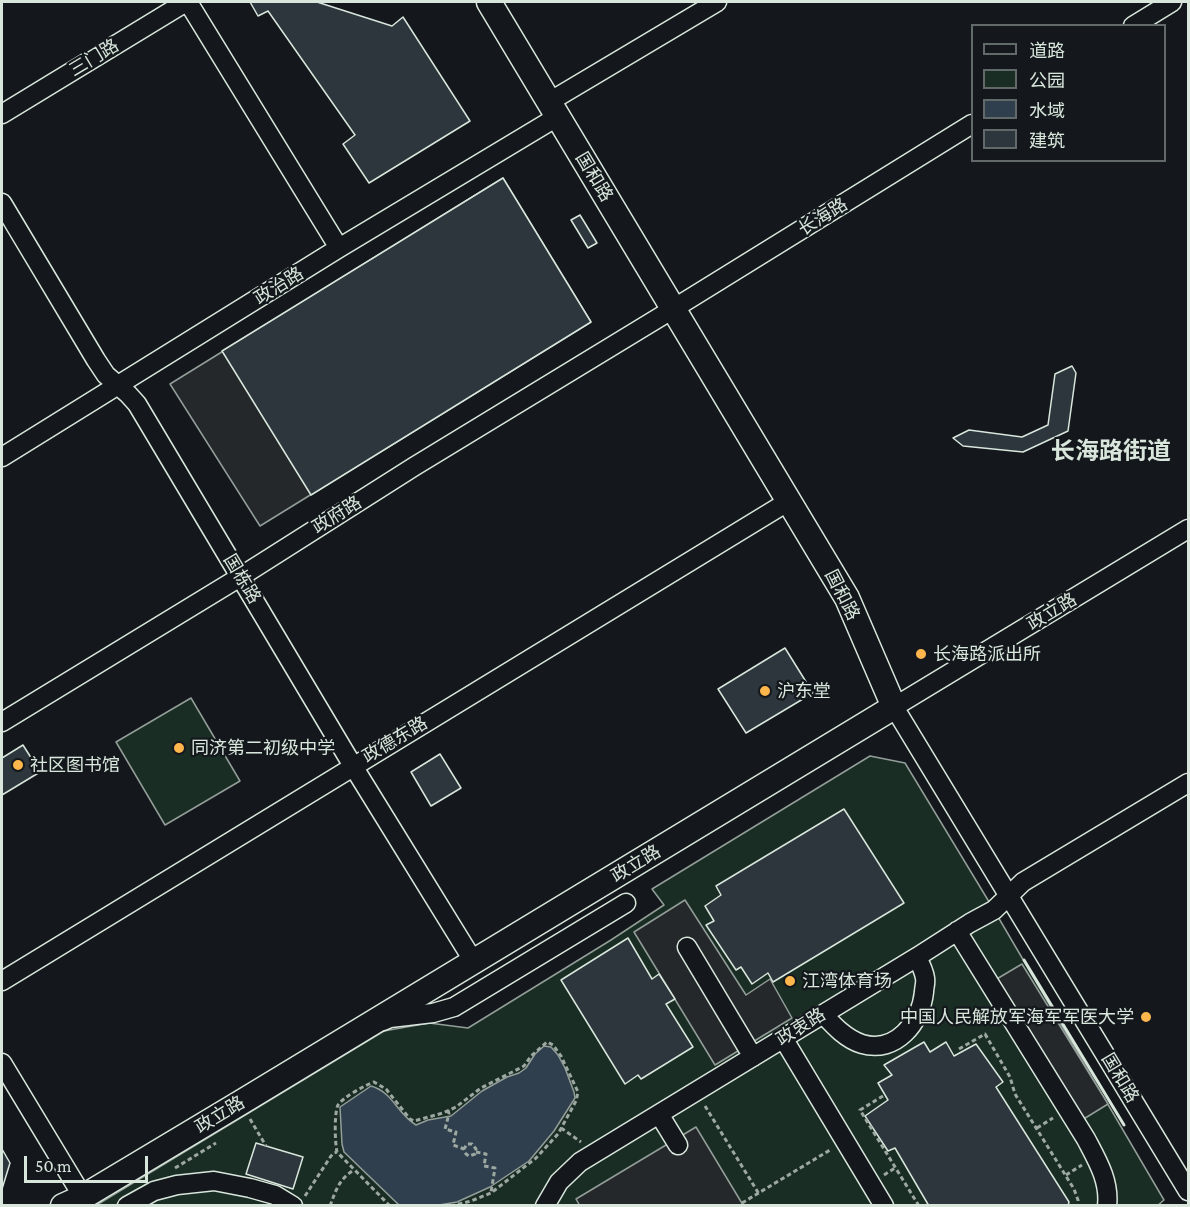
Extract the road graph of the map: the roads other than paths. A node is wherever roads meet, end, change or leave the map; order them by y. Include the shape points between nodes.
1 (187, 2) edge
2 (489, 2) edge
3 (717, 2) edge
4 (1172, 2) edge
5 (1135, 24) edge
6 (553, 109) junction
7 (2, 114) edge
8 (971, 125) edge
9 (2, 203) edge
10 (339, 248) junction
11 (673, 309) junction
12 (118, 386) junction
13 (2, 458) edge
14 (789, 501) junction
15 (1188, 529) edge
16 (240, 577) junction
17 (894, 707) junction
18 (2, 722) edge
19 (353, 766) junction
20 (1188, 783) edge
21 (612, 879) junction
22 (1009, 896) junction
23 (957, 931) junction
24 (519, 934) junction
25 (687, 947) dead end
26 (917, 957) junction
27 (474, 962) junction
28 (538, 963) junction
29 (2, 981) edge
30 (823, 1014) junction
31 (367, 1026) junction
32 (783, 1038) junction
33 (753, 1057) junction
34 (2, 1063) edge
35 (659, 1114) junction
36 (678, 1145) dead end
37 (1188, 1191) edge
38 (299, 1201) edge
39 (73, 1203) edge
40 (127, 1206) edge
41 (545, 1206) edge
42 (884, 1206) edge
43 (1107, 1206) edge

1 - 7 street, 三门路
1 - 10 street
2 - 6 main road, 国和路
3 - 6 street, 政治路
4 - 5 street
6 - 10 street, 政治路
6 - 11 main road, 国和路
8 - 11 street, 长海路
9 - 12 street, 国栋路 via 96,360
10 - 12 street, 政治路
11 - 14 main road, 国和路
11 - 16 street, 政府路
12 - 13 street, 政治路
12 - 16 street, 国栋路 via 137,404
14 - 17 main road, 国和路 via 847,598
14 - 19 street, 政德东路
15 - 17 street, 政立路
16 - 18 street, 政府路
16 - 19 street, 国栋路
17 - 21 main road, 政立路
17 - 22 street, 国和路
19 - 27 street, 国栋路
19 - 29 street, 政德东路
20 - 22 street, 政衷路 via 1023,882
21 - 24 main road, 政立路
21 - 28 street via 632,913
22 - 23 street, 政衷路 via 994,910
22 - 37 street, 国和路
23 - 26 street, 政衷路
23 - 43 street via 1040,1048 1103,1171
24 - 27 main road, 政立路
24 - 28 street
25 - 33 street
26 - 30 street, 政衷路
26 - 30 street via 925,979 923,1002 916,1020 891,1043 875,1046 852,1040
27 - 31 main road, 政立路
28 - 31 street via 461,1017 390,1018
30 - 32 street, 政衷路
31 - 39 main road, 政立路
32 - 33 street, 政衷路
32 - 42 street
33 - 35 street, 政衷路
34 - 39 street
35 - 36 street
35 - 41 street, 政衷路 via 580,1162 559,1182
38 - 40 street via 214,1181 154,1191

